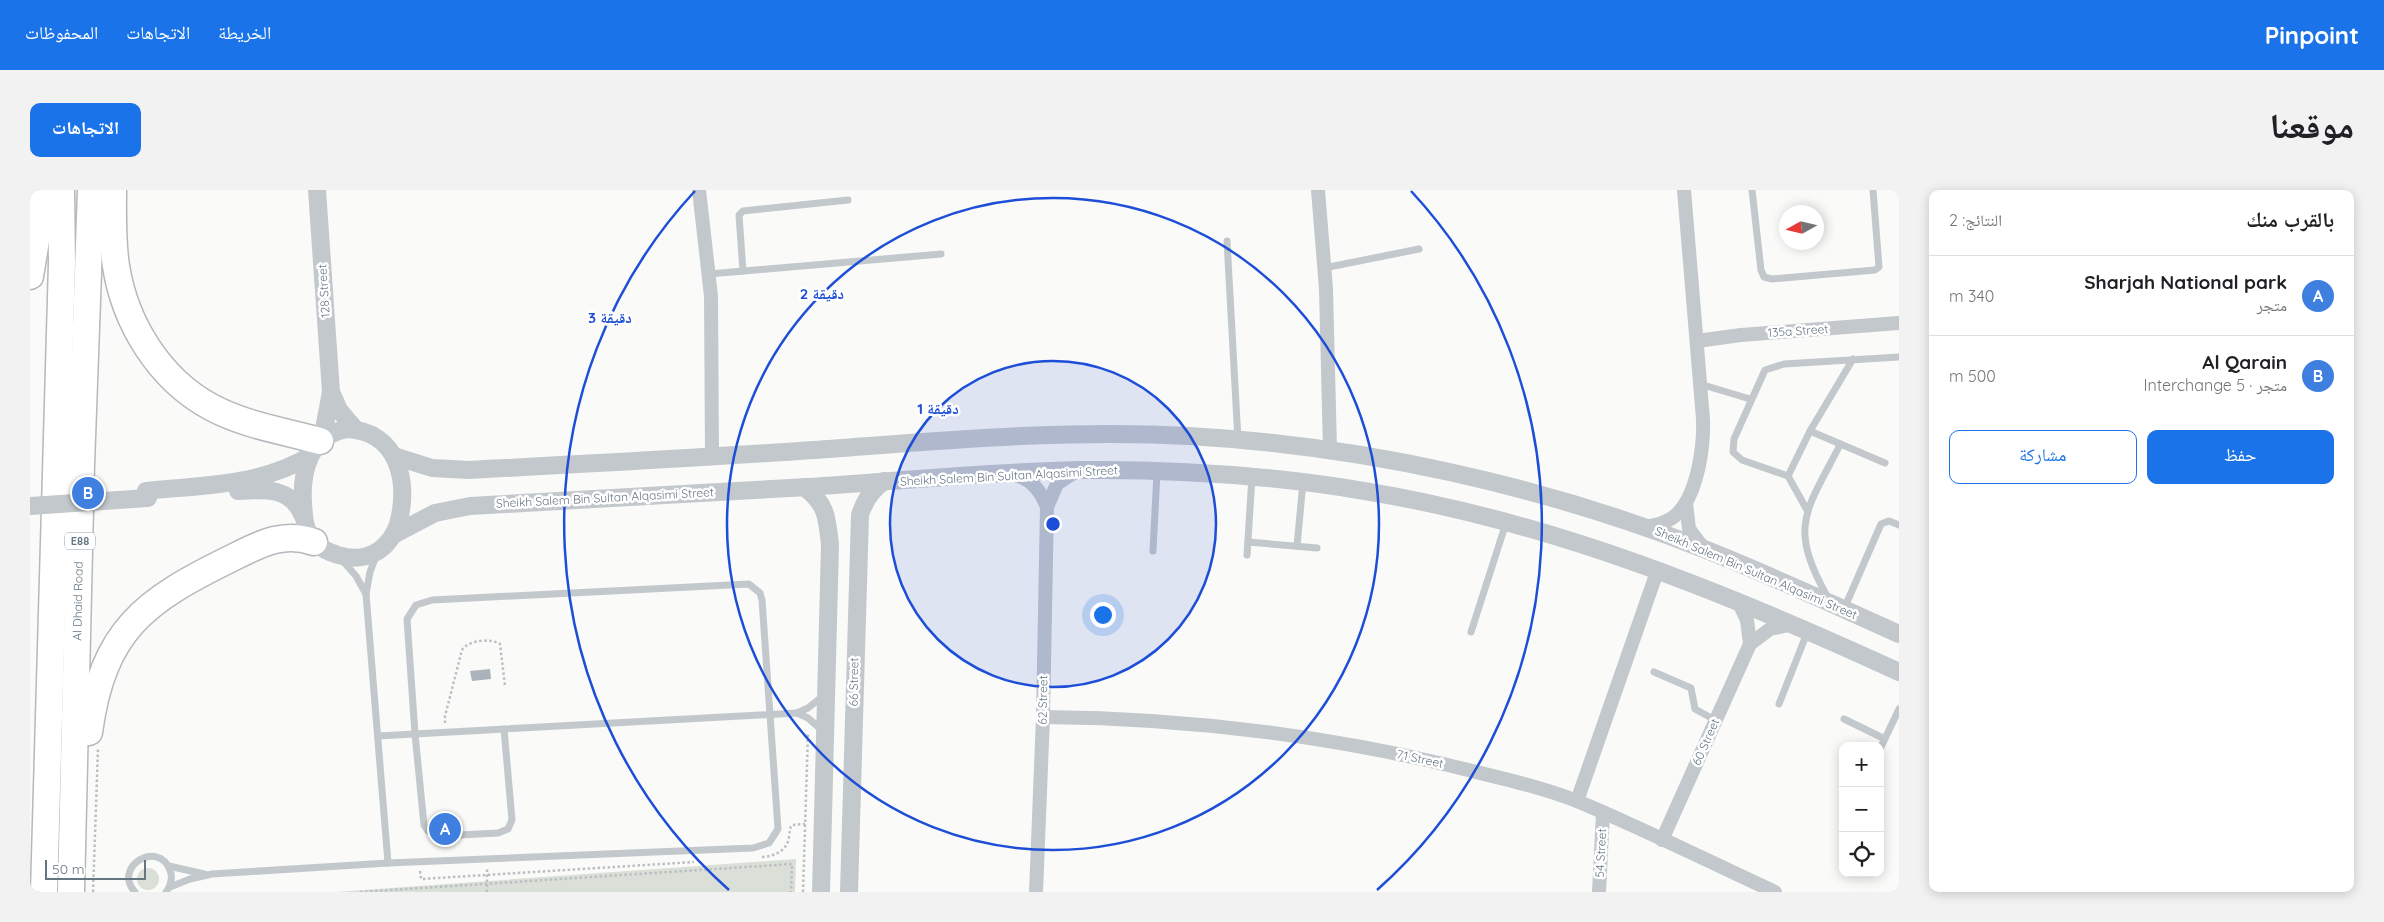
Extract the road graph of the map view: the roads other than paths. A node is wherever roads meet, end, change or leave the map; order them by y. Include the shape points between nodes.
1 (38, 190) edge
2 (62, 190) edge
3 (91, 190) edge
4 (113, 190) edge
5 (317, 190) edge
6 (699, 190) edge
7 (1318, 190) edge
8 (1684, 190) edge
9 (1752, 190) edge
10 (1873, 190) edge
11 (848, 200) dead end
12 (1227, 241) dead end
13 (1419, 249) dead end
14 (941, 254) dead end
15 (1324, 268) junction
16 (743, 271) junction
17 (709, 274) junction
18 (30, 276) edge
19 (1899, 323) edge
20 (1697, 341) junction
21 (1899, 357) edge
22 (1853, 359) junction
23 (1700, 384) junction
24 (331, 392) junction
25 (1750, 398) junction
26 (356, 430) junction
27 (1810, 431) junction
28 (1238, 440) junction
29 (1840, 445) junction
30 (317, 446) junction
31 (1330, 450) junction
32 (394, 456) junction
33 (712, 457) junction
34 (1885, 463) dead end
35 (1078, 470) junction
36 (1157, 471) junction
37 (1011, 474) junction
38 (1788, 476) junction
39 (1252, 477) junction
40 (884, 482) junction
41 (1303, 482) junction
42 (804, 487) junction
43 (147, 495) junction
44 (30, 499) edge
45 (1686, 503) junction
46 (30, 506) edge
47 (1047, 507) junction
48 (1807, 510) junction
49 (304, 517) junction
50 (1507, 522) junction
51 (1899, 525) edge
52 (1644, 527) junction
53 (393, 535) junction
54 (314, 542) junction
55 (1248, 542) junction
56 (830, 545) junction
57 (1297, 546) junction
58 (1318, 548) dead end
59 (1705, 549) junction
60 (379, 551) junction
61 (1153, 551) dead end
62 (337, 555) junction
63 (1247, 555) dead end
64 (1658, 569) junction
65 (856, 573) junction
66 (366, 594) junction
67 (1737, 599) junction
68 (1837, 606) junction
69 (1801, 627) junction
70 (1471, 632) dead end
71 (1899, 634) edge
72 (1750, 644) junction
73 (1654, 672) dead end
74 (1899, 672) edge
75 (826, 692) junction
76 (1779, 704) dead end
77 (1899, 709) edge
78 (797, 712) junction
79 (770, 714) junction
80 (1043, 717) junction
81 (1844, 719) dead end
82 (1715, 720) junction
83 (504, 729) junction
84 (415, 734) junction
85 (825, 734) junction
86 (378, 736) junction
87 (1885, 739) junction
88 (1884, 742) edge
89 (30, 757) edge
90 (1577, 801) junction
91 (1603, 813) junction
92 (1662, 840) junction
93 (388, 863) junction
94 (169, 866) junction
95 (212, 874) junction
96 (168, 890) edge
97 (37, 892) edge
98 (44, 892) edge
99 (71, 892) edge
100 (80, 892) edge
101 (135, 892) edge
102 (821, 892) edge
103 (849, 892) edge
104 (1036, 892) edge
105 (1600, 892) edge
106 (1776, 892) edge

1 - 18 highway via 36,240
2 - 98 highway, Al Dhaid Road / E88
3 - 99 highway, Al Dhaid Road / E88
4 - 30 highway via 113,238 122,294 132,322 147,348 187,391 211,407
5 - 24 street, 128 Street
6 - 17 street
7 - 15 street
8 - 20 street
9 - 10 lane via 1760,270 1764,277 1772,279 1875,270 1879,267
11 - 16 lane via 743,210 739,215
12 - 28 lane
13 - 15 lane
14 - 16 lane
15 - 31 street
16 - 17 lane
17 - 33 street
19 - 20 street, 135a Street
20 - 23 street
21 - 22 lane
22 - 25 lane via 1771,366 1765,370
22 - 27 lane
23 - 25 lane
23 - 45 street via 1703,446
24 - 26 street, 128 Street
24 - 30 street, 128 Street
25 - 38 lane via 1734,439 1733,452 1742,460
26 - 30 street via 339,430
26 - 32 street via 381,441
27 - 29 lane
27 - 38 lane
28 - 31 street, Sheikh Salem Bin Sultan Alqasimi Street
28 - 33 street, Sheikh Salem Bin Sultan Alqasimi Street via 1137,434 1050,434
29 - 34 lane
29 - 48 lane
30 - 43 street via 281,471 255,479
30 - 49 street via 303,483
31 - 52 street, Sheikh Salem Bin Sultan Alqasimi Street via 1520,489
32 - 33 street, Sheikh Salem Bin Sultan Alqasimi Street via 450,470
32 - 53 street via 401,477 402,495
35 - 36 street, Sheikh Salem Bin Sultan Alqasimi Street
35 - 37 street, Sheikh Salem Bin Sultan Alqasimi Street
35 - 47 street, 62 Street via 1057,484
36 - 39 street, Sheikh Salem Bin Sultan Alqasimi Street
36 - 61 lane
37 - 40 street, Sheikh Salem Bin Sultan Alqasimi Street
37 - 47 street via 1024,477 1034,485
38 - 48 lane
39 - 41 street, Sheikh Salem Bin Sultan Alqasimi Street
39 - 55 lane
40 - 42 street, Sheikh Salem Bin Sultan Alqasimi Street
40 - 65 street, 66 Street via 864,502 860,515
41 - 50 street, Sheikh Salem Bin Sultan Alqasimi Street via 1419,501
41 - 57 lane
42 - 53 street, Sheikh Salem Bin Sultan Alqasimi Street via 470,506 435,513
42 - 56 street via 825,511
43 - 44 street
43 - 46 street, bridge
43 - 49 street via 270,490 291,499
45 - 52 street via 1668,521
45 - 59 street via 1689,528
47 - 80 street, 62 Street
48 - 68 lane via 1806,550 1814,574
49 - 54 street
50 - 64 street, Sheikh Salem Bin Sultan Alqasimi Street
50 - 70 lane
51 - 68 lane via 1889,521 1881,524
52 - 59 street, Sheikh Salem Bin Sultan Alqasimi Street
53 - 60 street
54 - 62 street
54 - 100 highway via 292,537 271,540 204,572 168,591 145,608 122,635 105,666 93,699 88,734 84,875
55 - 57 lane
55 - 63 lane
56 - 65 street via 837,536 848,538 854,547
56 - 75 street
57 - 58 lane
59 - 68 street, Sheikh Salem Bin Sultan Alqasimi Street
60 - 62 street via 363,558
60 - 66 lane via 370,572
62 - 66 lane via 356,576
64 - 67 street, Sheikh Salem Bin Sultan Alqasimi Street
64 - 90 street
65 - 103 street, 66 Street
66 - 86 lane
67 - 69 street, Sheikh Salem Bin Sultan Alqasimi Street
67 - 72 street via 1747,620
68 - 71 street, Sheikh Salem Bin Sultan Alqasimi Street
69 - 72 street, 60 Street via 1770,629
69 - 74 street, Sheikh Salem Bin Sultan Alqasimi Street
69 - 76 lane
72 - 82 street, 60 Street
73 - 82 lane via 1688,686 1695,709
75 - 78 lane via 808,708
75 - 85 street
77 - 87 lane
78 - 79 lane
78 - 85 lane
79 - 83 lane
79 - 84 lane via 762,600 760,593 749,584 432,600 416,605 408,619
79 - 93 lane via 778,829 769,843 753,848
80 - 90 street, 71 Street via 1108,717 1360,746 1456,767
80 - 104 street, 62 Street
81 - 87 lane
82 - 92 street, 60 Street
83 - 84 lane
83 - 84 lane via 511,825 503,832 483,834 440,836 428,831 423,818
84 - 86 lane
85 - 102 street
86 - 93 lane
87 - 88 lane
89 - 97 highway via 31,856
90 - 91 street, 71 Street
91 - 92 street, 71 Street
91 - 105 street, 54 Street
92 - 106 street, 71 Street
93 - 95 lane
94 - 95 lane
94 - 96 lane via 172,873
94 - 101 lane via 164,860 150,856 136,861 129,875
95 - 96 lane via 190,879

